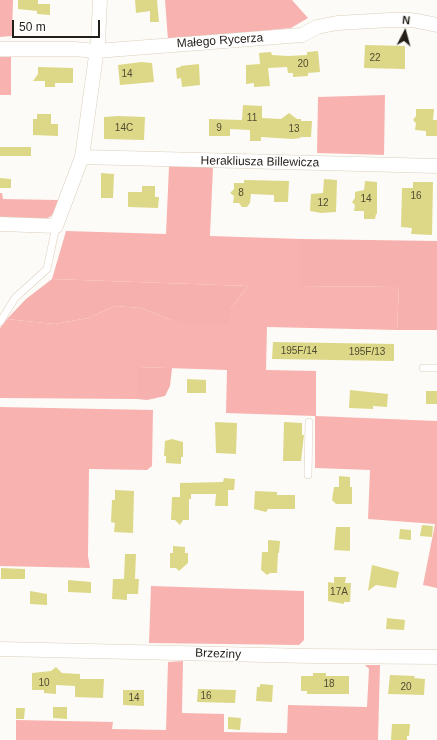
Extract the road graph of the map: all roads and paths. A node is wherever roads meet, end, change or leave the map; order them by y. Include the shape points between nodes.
1 (100, 0) edge
2 (437, 25) edge
3 (0, 50) edge
4 (96, 51) junction
5 (82, 157) junction
6 (437, 166) edge
7 (0, 224) edge
8 (56, 226) junction
9 (0, 322) edge
10 (423, 368) dead end
11 (437, 368) edge
12 (310, 422) dead end
13 (308, 475) dead end
14 (0, 649) edge
15 (437, 657) edge

1 - 4 street
2 - 4 street, Małego Rycerza via 412,20 337,23 302,35
3 - 4 street, Małego Rycerza
4 - 5 street
5 - 6 street, Herakliusza Billewicza
5 - 8 street
7 - 8 street
8 - 9 lane via 47,270 15,298
10 - 11 lane
12 - 13 lane
14 - 15 street, Brzeziny

